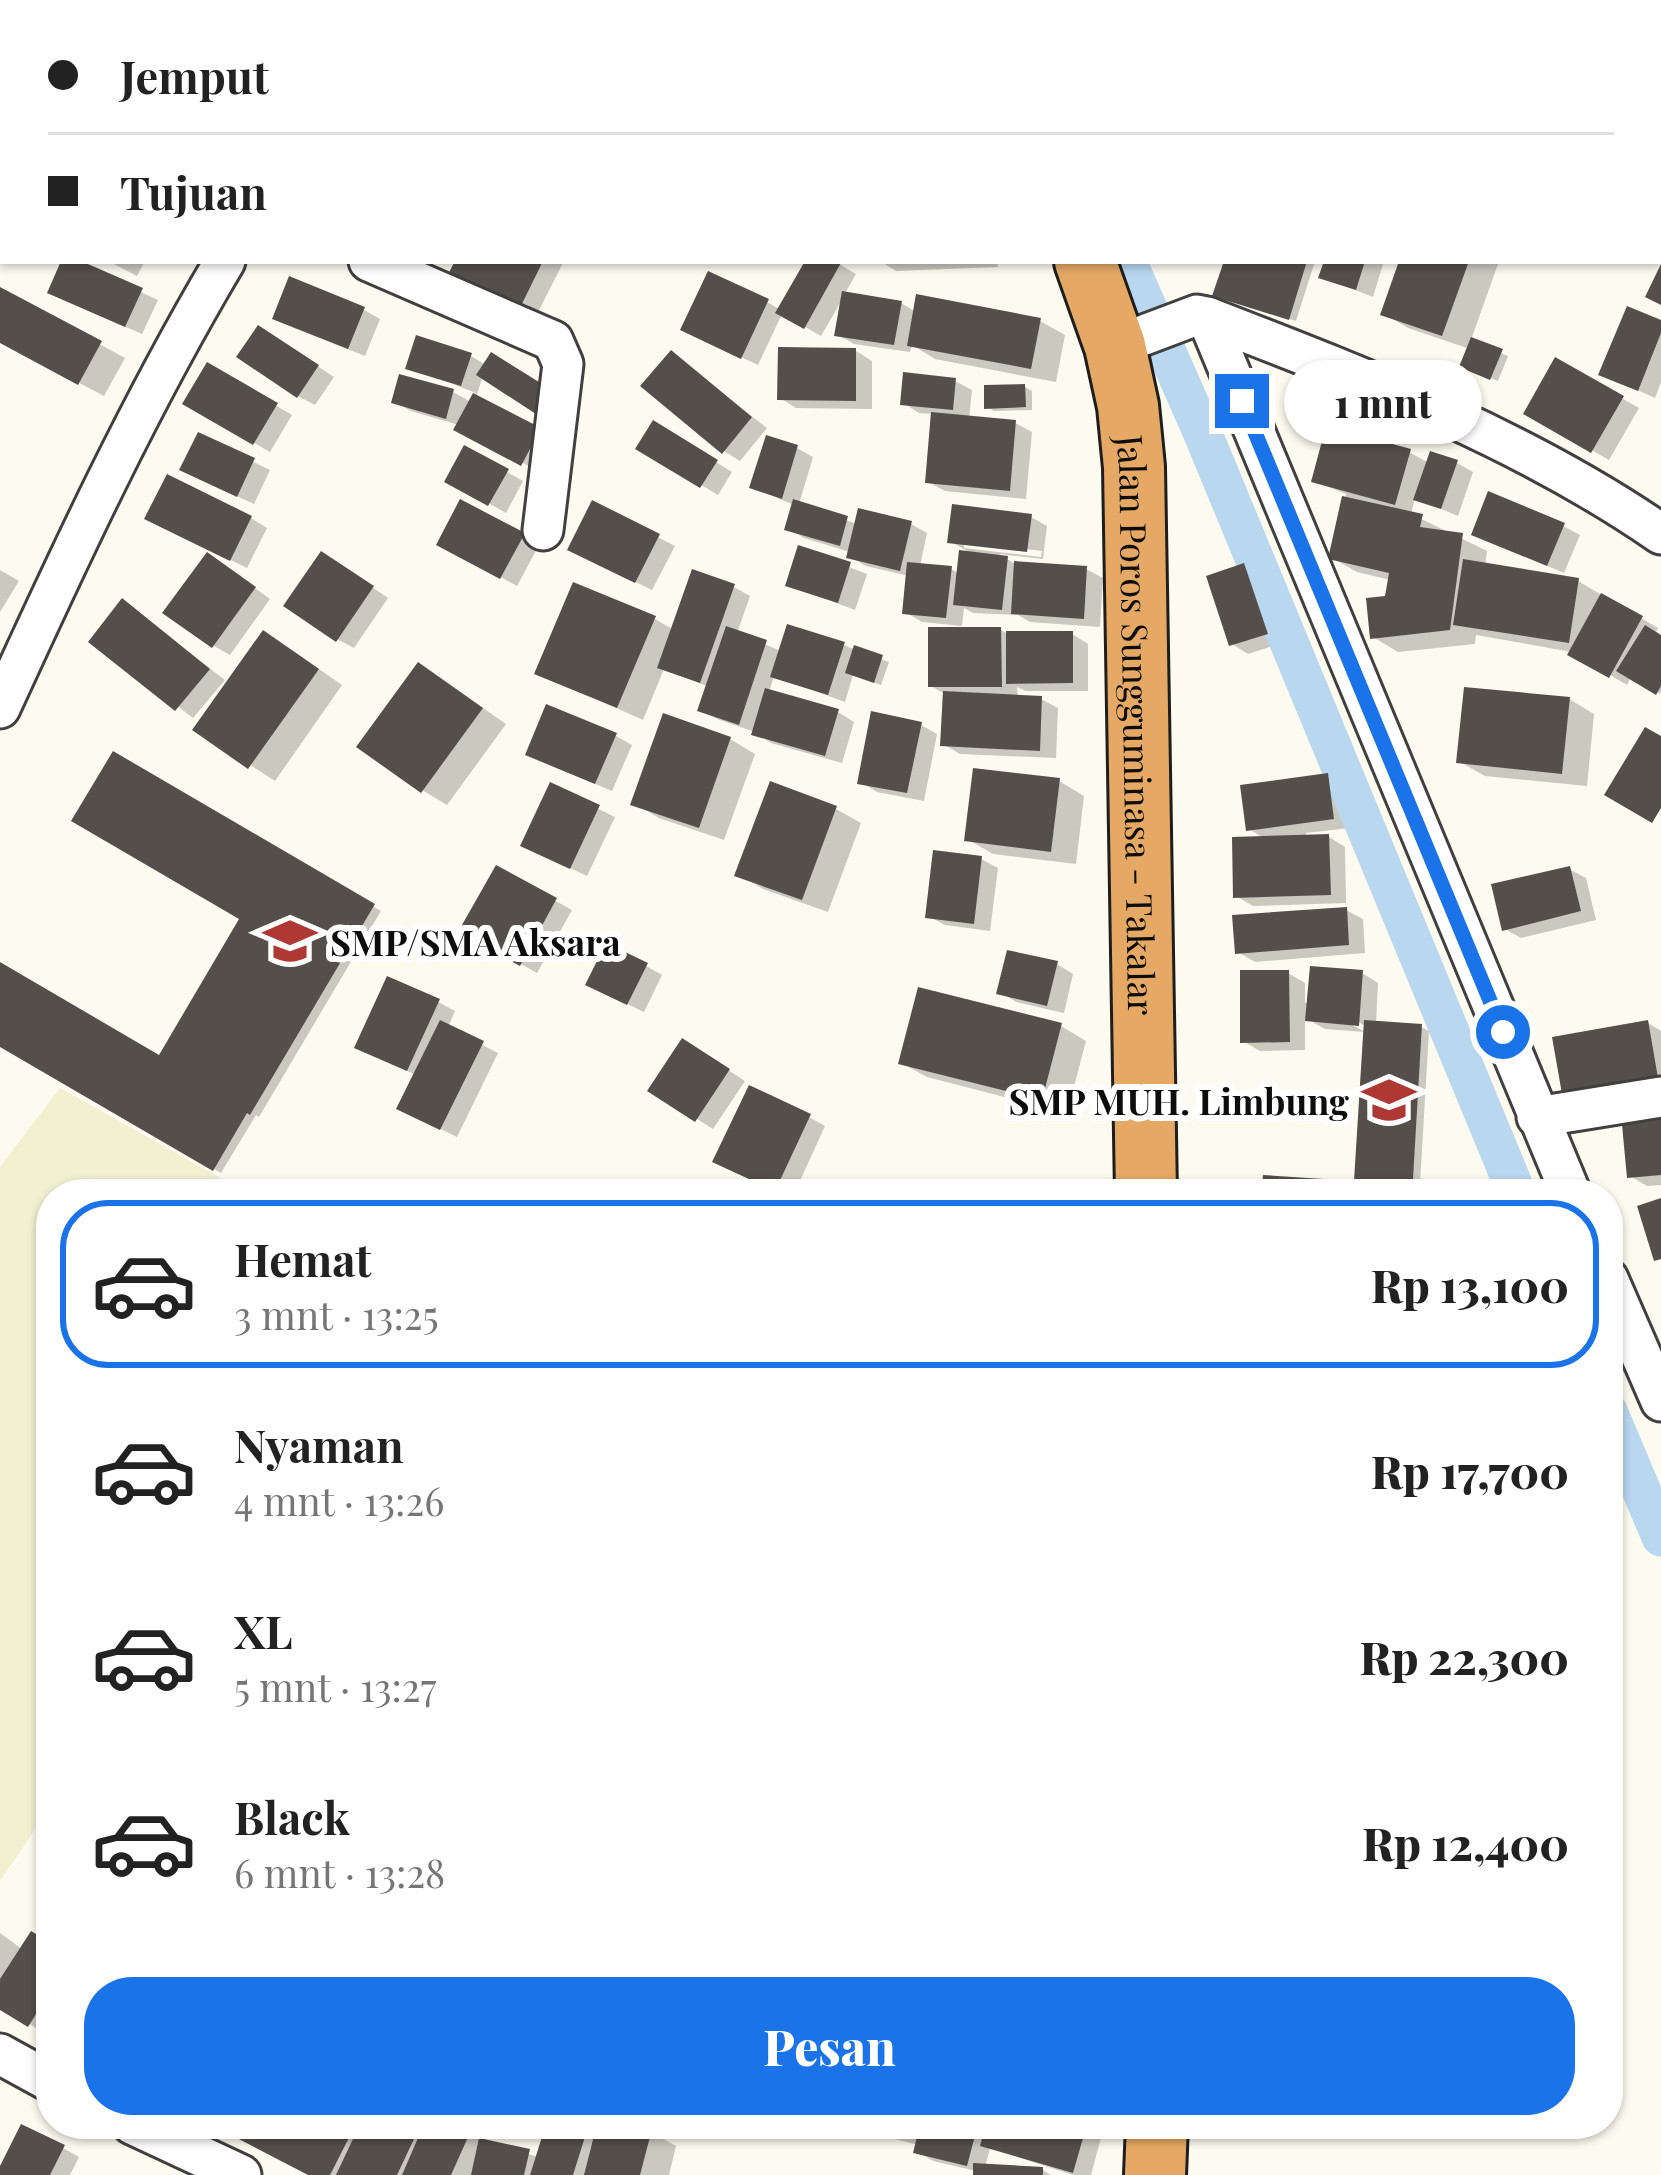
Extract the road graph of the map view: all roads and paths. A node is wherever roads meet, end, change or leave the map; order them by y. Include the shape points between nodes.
1 (223, 264) edge
2 (376, 264) edge
3 (1087, 264) edge
4 (1202, 316) junction
5 (1136, 338) junction
6 (543, 530) dead end
7 (1661, 533) edge
8 (0, 709) edge
9 (1661, 1097) edge
10 (1538, 1117) junction
11 (1146, 1179) edge
12 (1565, 1179) edge
13 (1623, 1314) edge
14 (1661, 1401) edge
15 (0, 2054) edge
16 (36, 2074) edge
17 (163, 2139) edge
18 (241, 2175) edge

1 - 8 street
2 - 6 street via 553,341 563,364
3 - 5 highway, Jalan Poros Sungguminasa - Takalar
4 - 5 street
4 - 7 street via 1574,477
4 - 10 street
5 - 11 highway, Jalan Poros Sungguminasa - Takalar via 1128,406
9 - 10 street
10 - 12 street
13 - 14 street
15 - 16 street
17 - 18 street

